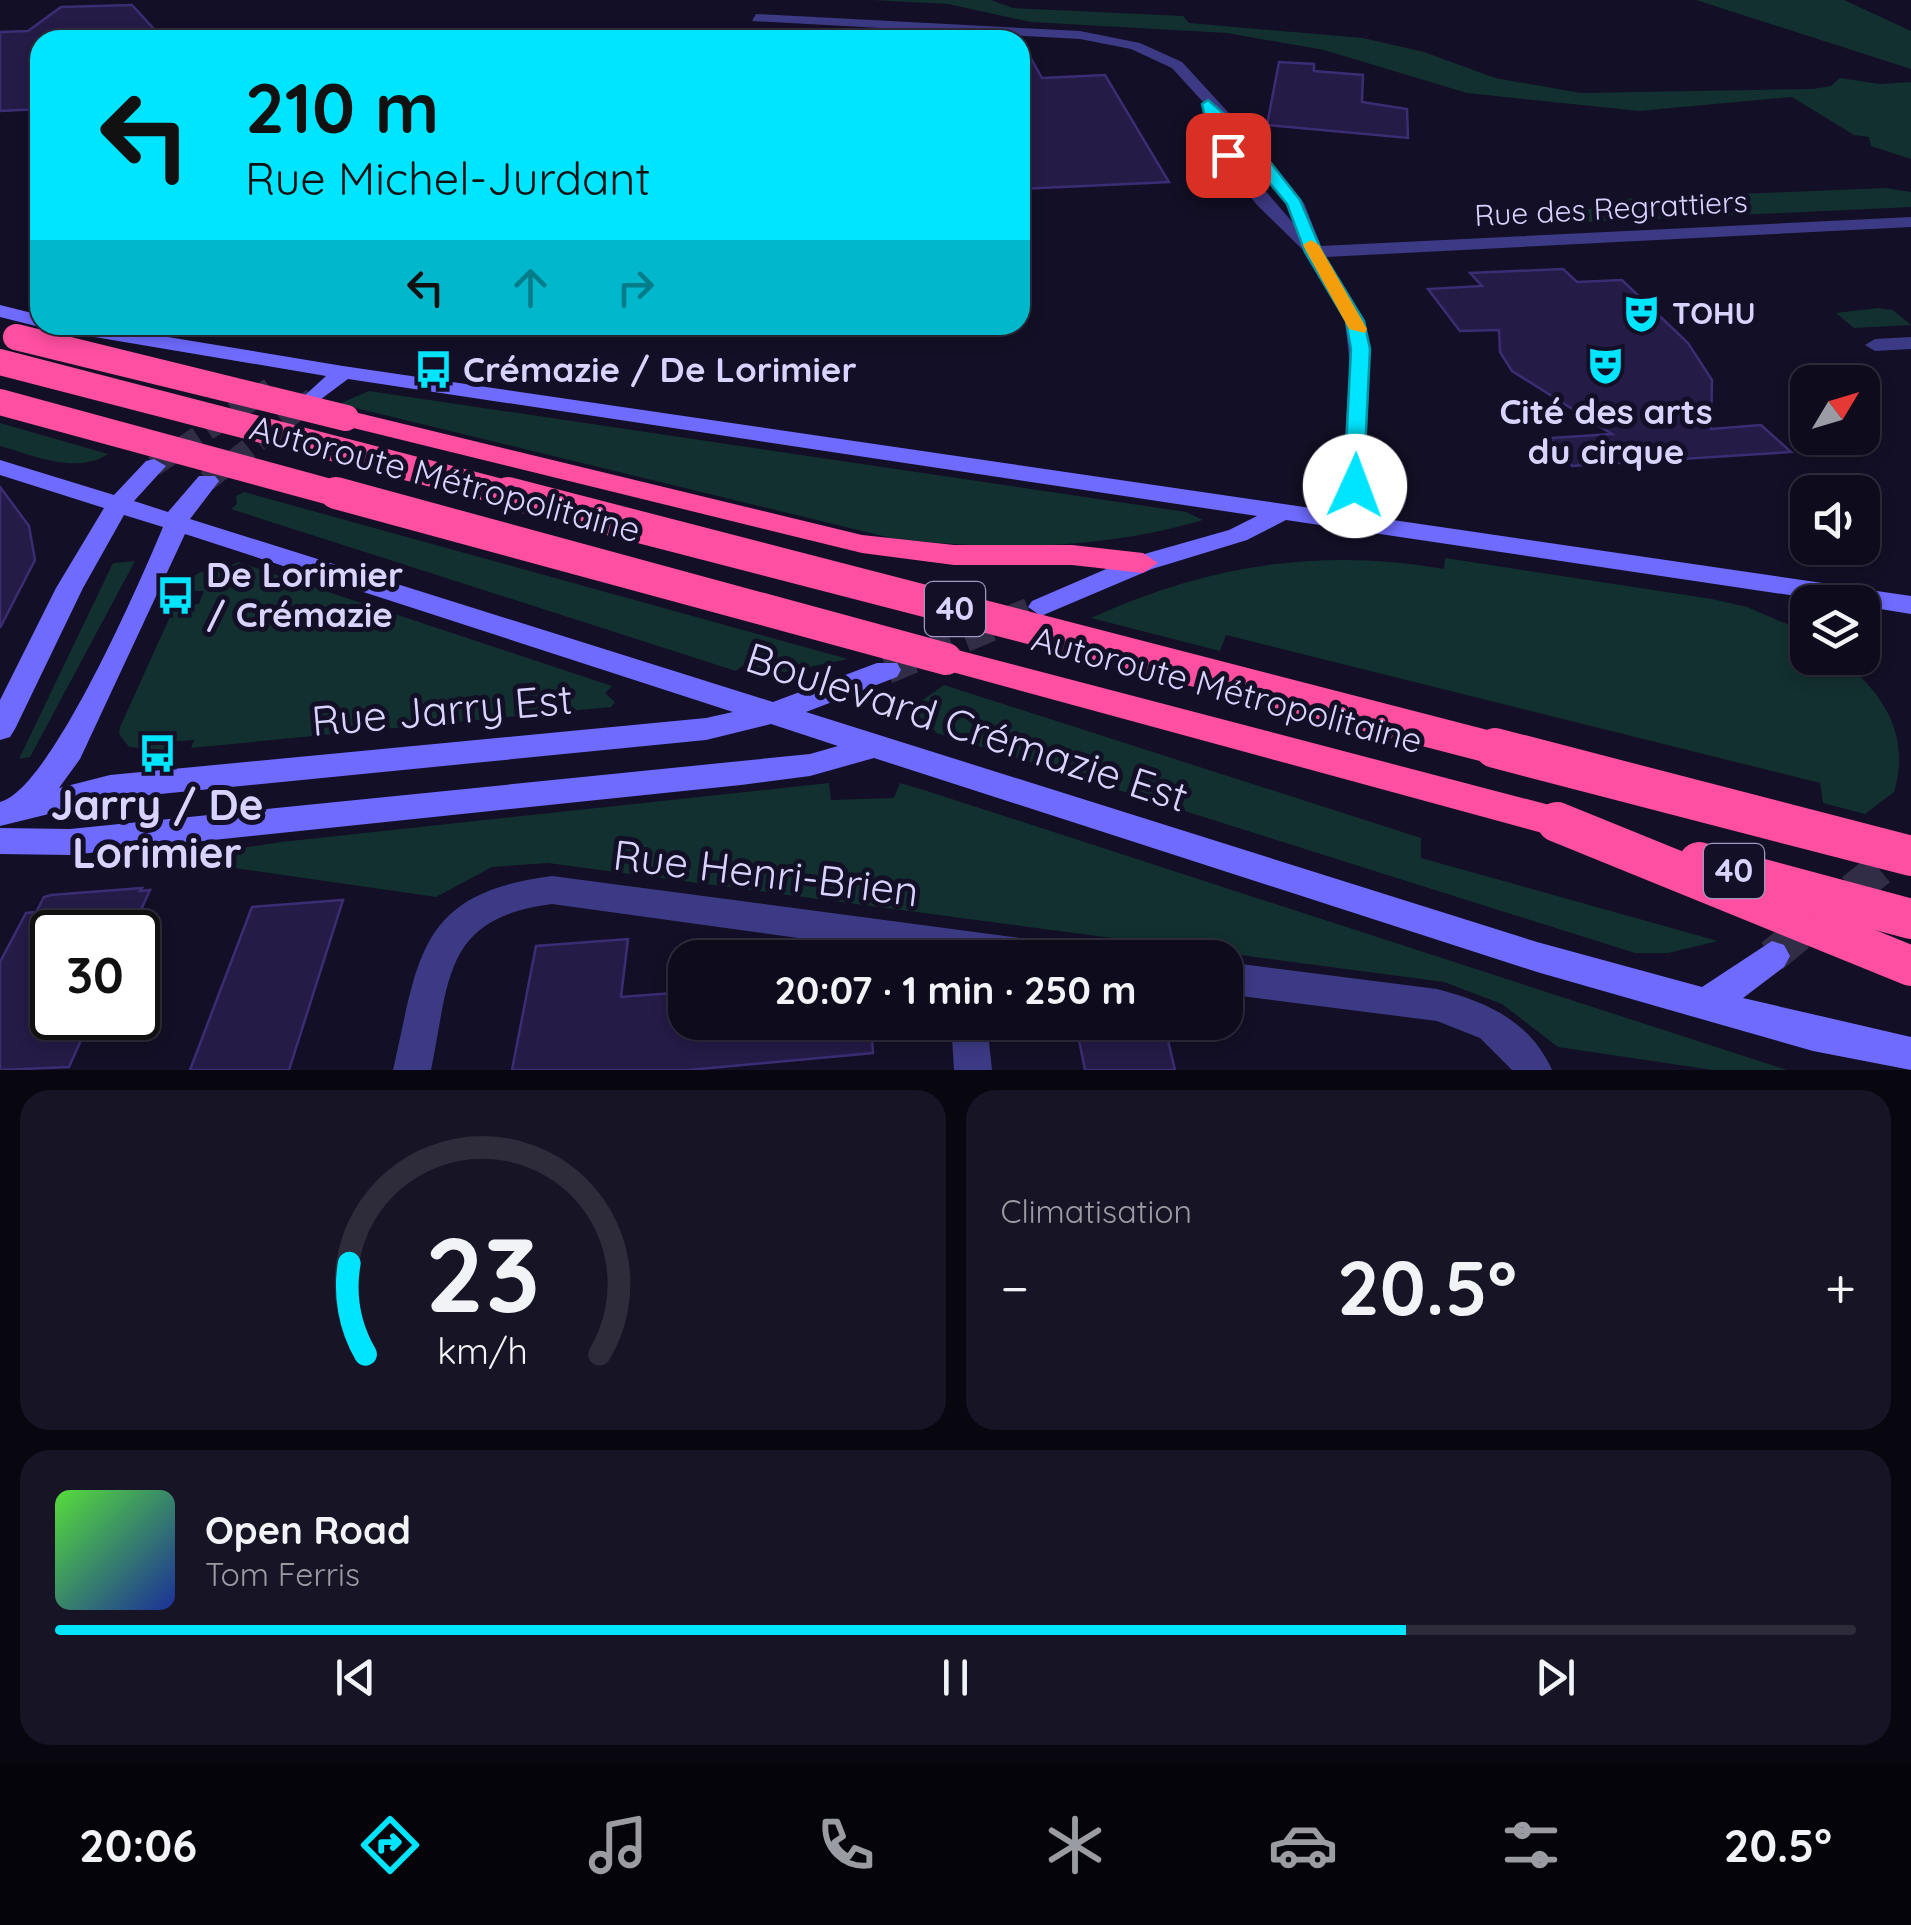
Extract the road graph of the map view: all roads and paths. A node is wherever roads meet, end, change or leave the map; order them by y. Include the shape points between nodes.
1 (756, 18) dead end
2 (1014, 30) edge
3 (1030, 32) edge
4 (1208, 104) junction
5 (1911, 222) edge
6 (1314, 252) junction
7 (0, 310) edge
8 (30, 318) edge
9 (118, 335) edge
10 (0, 336) edge
11 (1911, 343) edge
12 (1875, 345) dead end
13 (0, 362) edge
14 (290, 364) junction
15 (343, 372) junction
16 (270, 388) tunnel mouth
17 (313, 398) tunnel mouth
18 (0, 402) edge
19 (0, 466) edge
20 (154, 466) tunnel mouth
21 (207, 481) tunnel mouth
22 (120, 504) junction
23 (1285, 511) junction
24 (1351, 520) junction
25 (177, 521) junction
26 (1144, 563) junction
27 (1911, 606) edge
28 (1041, 607) tunnel mouth
29 (888, 670) tunnel mouth
30 (777, 712) junction
31 (0, 730) edge
32 (876, 746) junction
33 (12, 811) edge
34 (1557, 822) junction
35 (0, 838) edge
36 (1911, 856) edge
37 (1911, 919) edge
38 (891, 940) edge
39 (1772, 956) tunnel mouth
40 (1911, 966) edge
41 (1243, 980) edge
42 (1704, 1006) junction
43 (970, 1040) edge
44 (1911, 1054) edge
45 (1529, 1062) edge
46 (412, 1070) edge
47 (973, 1070) edge

1 - 2 street
3 - 4 street via 1146,50 1177,65
4 - 6 street via 1295,203
4 - 6 street via 1217,138 1263,205
5 - 6 street, Rue des Regrattiers
6 - 24 street via 1358,330
7 - 8 main road
9 - 14 main road
10 - 26 highway, bridge via 862,544
11 - 12 street
13 - 36 highway, Autoroute Métropolitaine / 40, bridge
14 - 15 main road
14 - 16 main road
15 - 17 main road
15 - 23 main road
18 - 34 highway, Autoroute Métropolitaine / 40, bridge
19 - 22 main road, Boulevard Crémazie Est
20 - 22 main road
21 - 25 main road
22 - 25 main road, Boulevard Crémazie Est
22 - 31 main road
23 - 24 main road
23 - 26 main road via 1238,535
24 - 27 main road
25 - 30 main road, Boulevard Crémazie Est
25 - 33 main road via 65,759
26 - 28 main road
29 - 30 main road, Rue Jarry Est
30 - 32 main road, Boulevard Crémazie Est
30 - 33 main road, Rue Jarry Est via 706,729 99,788
32 - 35 main road via 810,765 741,773 109,839
32 - 42 main road, Boulevard Crémazie Est
33 - 35 main road
34 - 37 highway, Autoroute Métropolitaine / 40, bridge
34 - 40 highway, bridge
38 - 46 street, Rue Henri-Brien via 552,890 508,895 466,916 439,958
39 - 42 main road
41 - 45 street via 1437,1005 1499,1028
42 - 44 main road, Boulevard Crémazie Est
43 - 47 street

